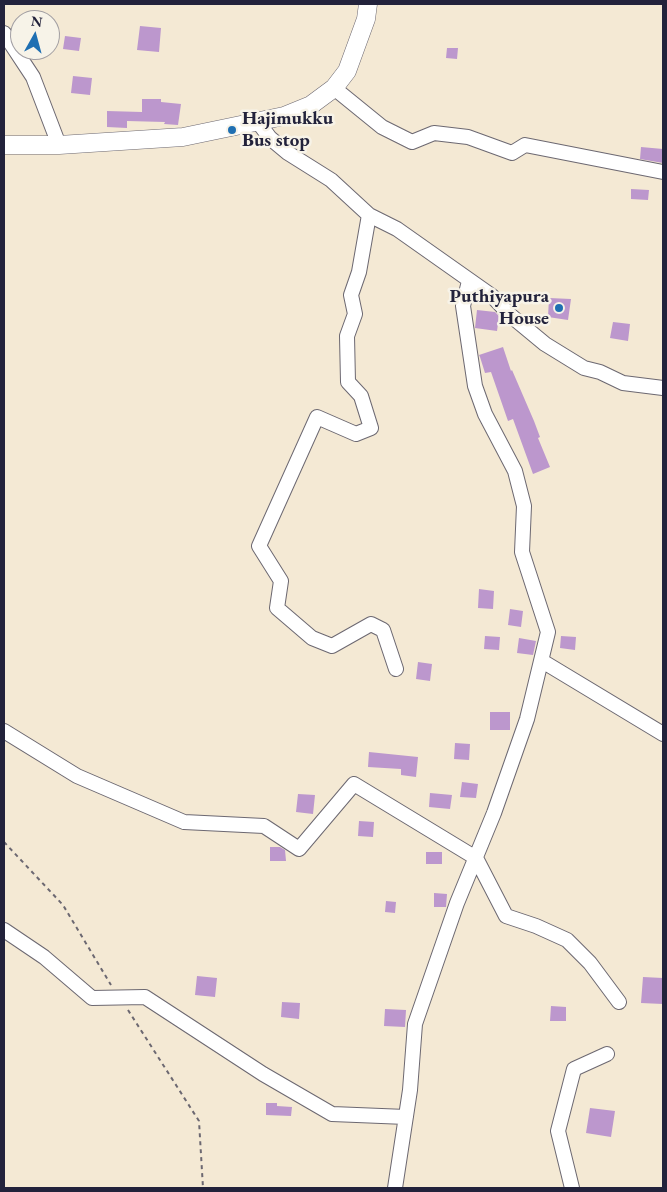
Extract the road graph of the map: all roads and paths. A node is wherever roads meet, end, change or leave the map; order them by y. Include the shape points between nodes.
1 (368, 4) edge
2 (4, 33) edge
3 (334, 88) junction
4 (258, 122) junction
5 (4, 145) edge
6 (59, 145) junction
7 (663, 172) edge
8 (369, 215) junction
9 (468, 281) junction
10 (663, 388) edge
11 (542, 661) junction
12 (396, 669) dead end
13 (4, 731) edge
14 (663, 734) edge
15 (476, 858) junction
16 (4, 930) edge
17 (619, 1002) dead end
18 (607, 1054) dead end
19 (406, 1117) junction
20 (395, 1188) edge
21 (572, 1188) edge

1 - 3 main road via 355,54 348,71
2 - 6 street via 33,77
3 - 4 main road via 311,105
3 - 7 street via 382,127 412,142 434,133 468,137 512,153 525,145
4 - 6 main road via 183,137
4 - 8 street via 270,138 331,180
5 - 6 main road
8 - 9 street via 397,229
8 - 12 street via 359,272 351,295 355,314 347,336 348,382 361,396 371,428 356,434 317,418 260,546 281,581 277,608 312,638 332,646 371,624 384,630
9 - 10 street via 492,296 545,344 584,368 623,383
9 - 11 street via 463,306 475,386 485,414 515,471 522,497 522,552 548,632
11 - 14 street
11 - 15 street via 527,719
13 - 15 street via 77,776 184,822 264,826 299,849 354,784
15 - 17 street via 506,916 567,940 590,963
15 - 19 street via 415,1024
16 - 19 street via 44,957 92,998 145,997 263,1074 332,1114
18 - 21 street via 574,1069 558,1131
19 - 20 street

